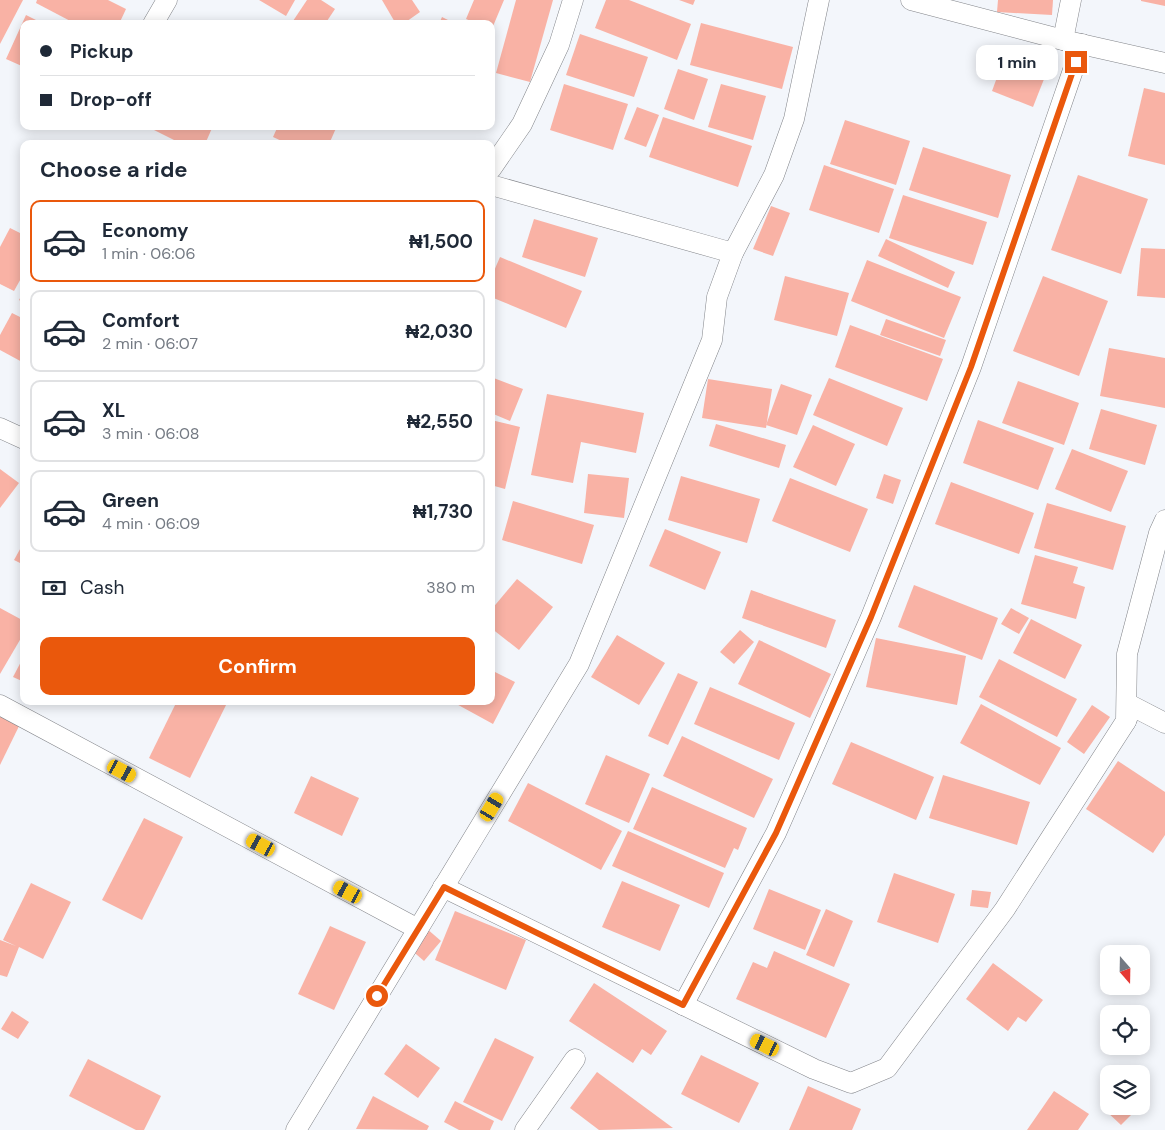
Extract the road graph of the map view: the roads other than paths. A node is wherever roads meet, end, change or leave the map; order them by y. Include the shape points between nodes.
1 (167, 0) edge
2 (573, 0) edge
3 (819, 0) edge
4 (911, 0) edge
5 (1071, 0) edge
6 (155, 20) edge
7 (1063, 40) junction
8 (1082, 44) junction
9 (1165, 63) edge
10 (495, 163) edge
11 (495, 186) edge
12 (733, 252) junction
13 (0, 428) edge
14 (20, 437) edge
15 (1165, 520) edge
16 (0, 706) edge
17 (1126, 721) junction
18 (1165, 723) edge
19 (444, 887) junction
20 (418, 929) junction
21 (683, 1005) junction
22 (575, 1058) dead end
23 (296, 1130) edge
24 (525, 1130) edge

1 - 6 street
2 - 10 street via 559,45 522,124
3 - 12 street via 794,119 774,175
4 - 7 street
5 - 7 street
7 - 8 street
8 - 9 street
8 - 21 street via 971,367 871,617 776,833
11 - 12 street
12 - 19 street via 717,297 712,340 579,664
13 - 14 street
15 - 17 street via 1127,654
16 - 20 street
17 - 18 street via 1132,706
17 - 21 street via 1005,909 887,1068 851,1083 814,1069
19 - 20 street
19 - 21 street
20 - 23 street
22 - 24 street

